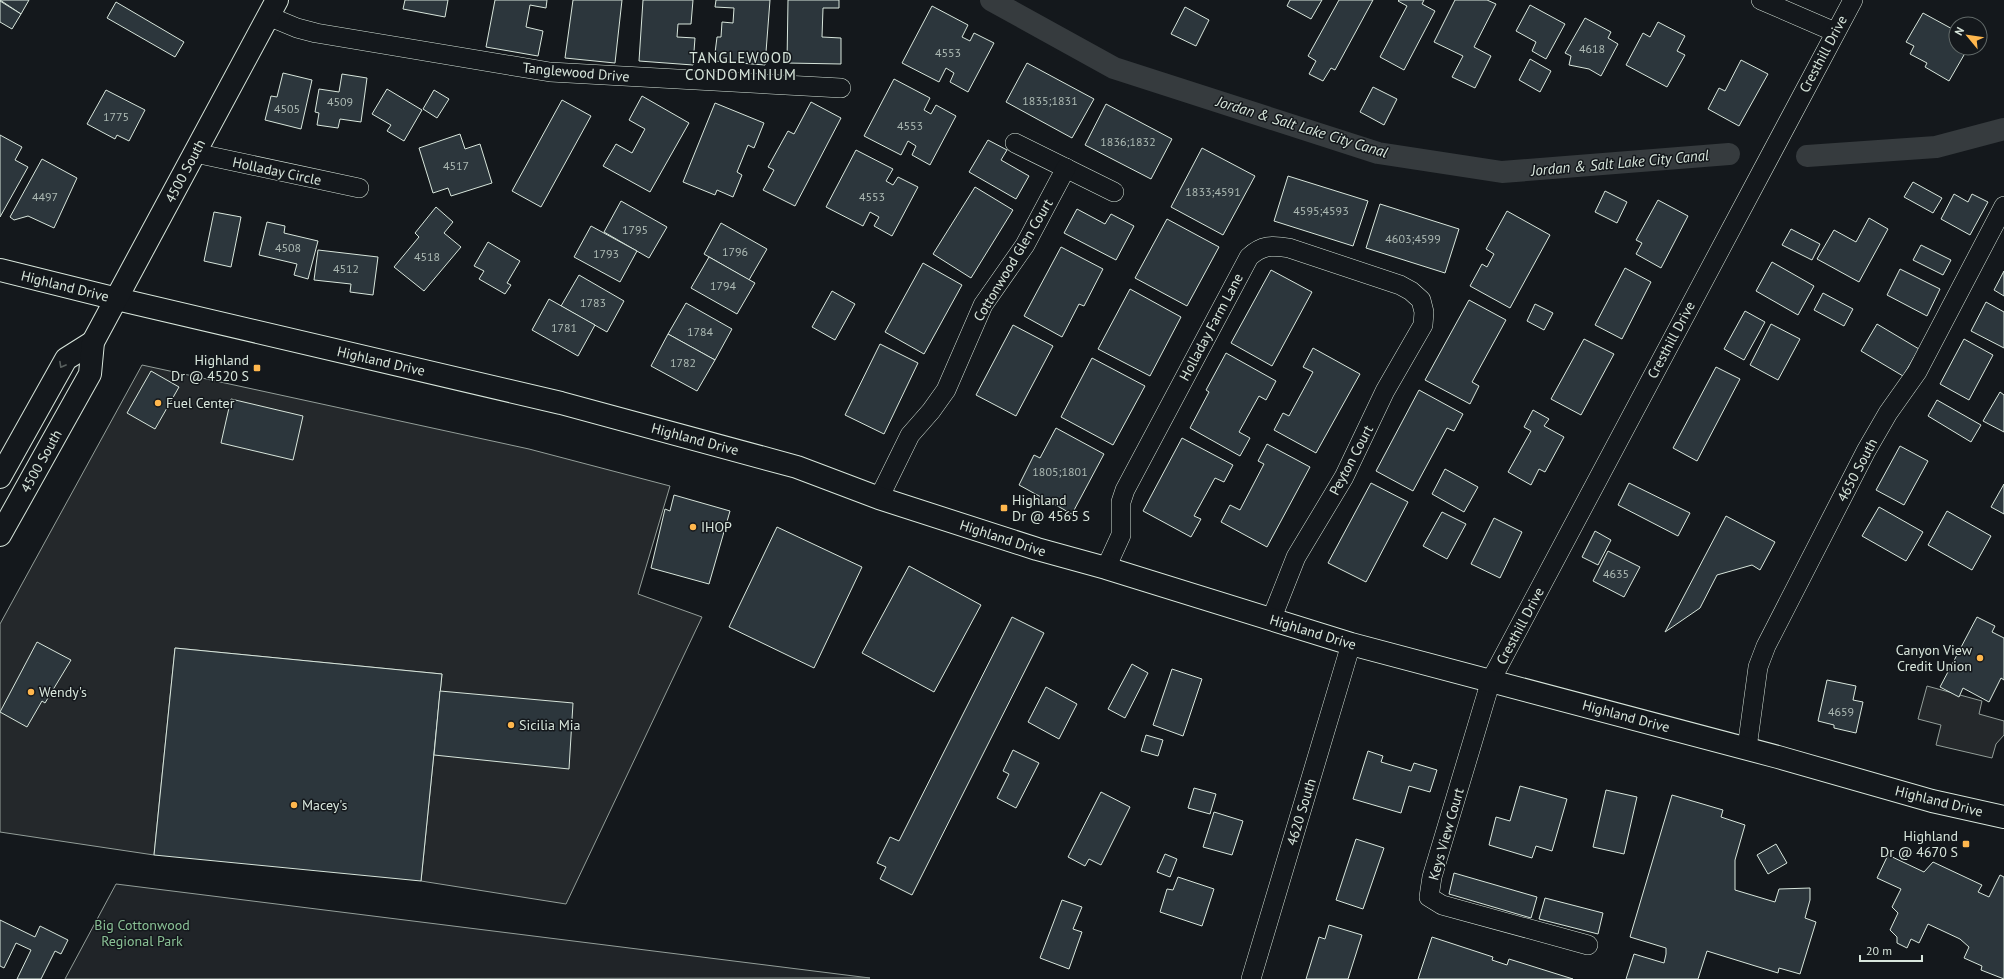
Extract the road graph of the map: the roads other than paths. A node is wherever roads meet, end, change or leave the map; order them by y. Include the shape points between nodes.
1 (1761, 0) edge
2 (1852, 0) edge
3 (273, 8) edge
4 (1835, 32) junction
5 (840, 88) dead end
6 (1015, 143) dead end
7 (195, 153) junction
8 (1066, 168) junction
9 (359, 188) dead end
10 (1114, 192) dead end
11 (2004, 206) edge
12 (0, 270) edge
13 (116, 299) junction
14 (1421, 300) joint
15 (93, 342) junction
16 (0, 476) edge
17 (879, 498) junction
18 (0, 535) edge
19 (1106, 568) junction
20 (1271, 620) junction
21 (1351, 644) junction
22 (1491, 680) junction
23 (1747, 748) junction
24 (2004, 817) edge
25 (1588, 945) dead end
26 (1251, 979) edge

1 - 4 street
2 - 4 street, Cresthill Drive
3 - 5 street, Tanglewood Drive via 297,28 316,33 550,72
3 - 7 main road, 4500 South
4 - 22 street, Cresthill Drive
6 - 8 street
7 - 9 street, Holladay Circle
7 - 13 main road, 4500 South
8 - 10 street
8 - 17 street, Cottonwood Glen Court via 1025,245 983,305 946,390 910,435
11 - 23 street, 4650 South via 1917,372 1888,413 1866,451 1766,646 1758,667
12 - 13 main road, Highland Drive
13 - 15 main road, 4500 South
13 - 17 main road, Highland Drive via 591,411 797,467
14 - 19 street, Holladay Farm Lane via 1400,285 1289,248 1270,246 1249,256 1130,477 1121,502 1121,534
14 - 20 street, Peyton Court via 1424,312 1423,325 1385,391 1344,477 1296,557
15 -> 16 main road, 4500 South via 66,359
15 - 18 main road, 4500 South via 90,374
17 - 19 main road, Highland Drive via 1037,549
19 - 20 main road, Highland Drive
20 - 21 main road, Highland Drive
21 - 22 main road, Highland Drive
21 - 26 street, 4620 South
22 - 23 main road, Highland Drive
22 - 25 street, Keys View Court via 1432,876 1429,897 1442,905
23 - 24 main road, Highland Drive via 1932,801

